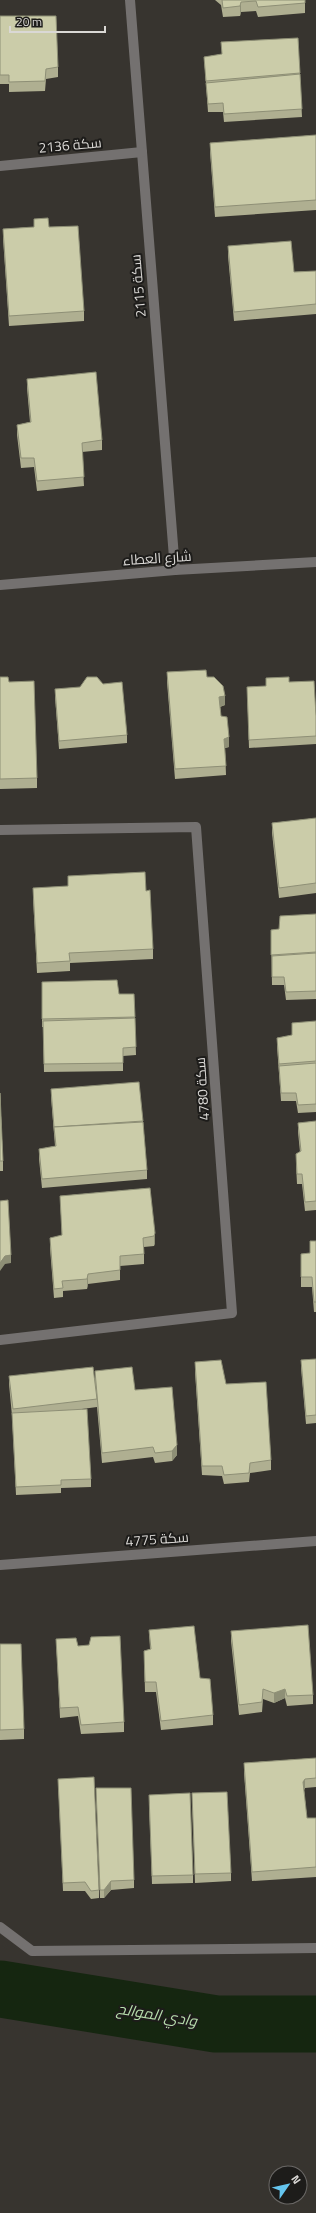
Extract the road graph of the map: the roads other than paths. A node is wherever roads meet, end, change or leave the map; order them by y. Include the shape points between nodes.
1 (130, 0) edge
2 (142, 152) junction
3 (0, 166) edge
4 (316, 562) edge
5 (175, 570) junction
6 (0, 585) edge
7 (0, 830) edge
8 (0, 1340) edge
9 (316, 1541) edge
10 (0, 1565) edge
11 (0, 1927) edge
12 (316, 1948) edge

1 - 2 street, سكة 2115
2 - 3 street, سكة 2136
2 - 5 street, سكة 2115
4 - 5 street, شارع العطاء
5 - 6 street, شارع العطاء
7 - 8 street, سكة 4780 via 196,826 232,1313
9 - 10 street, سكة 4775
11 - 12 street via 32,1951

